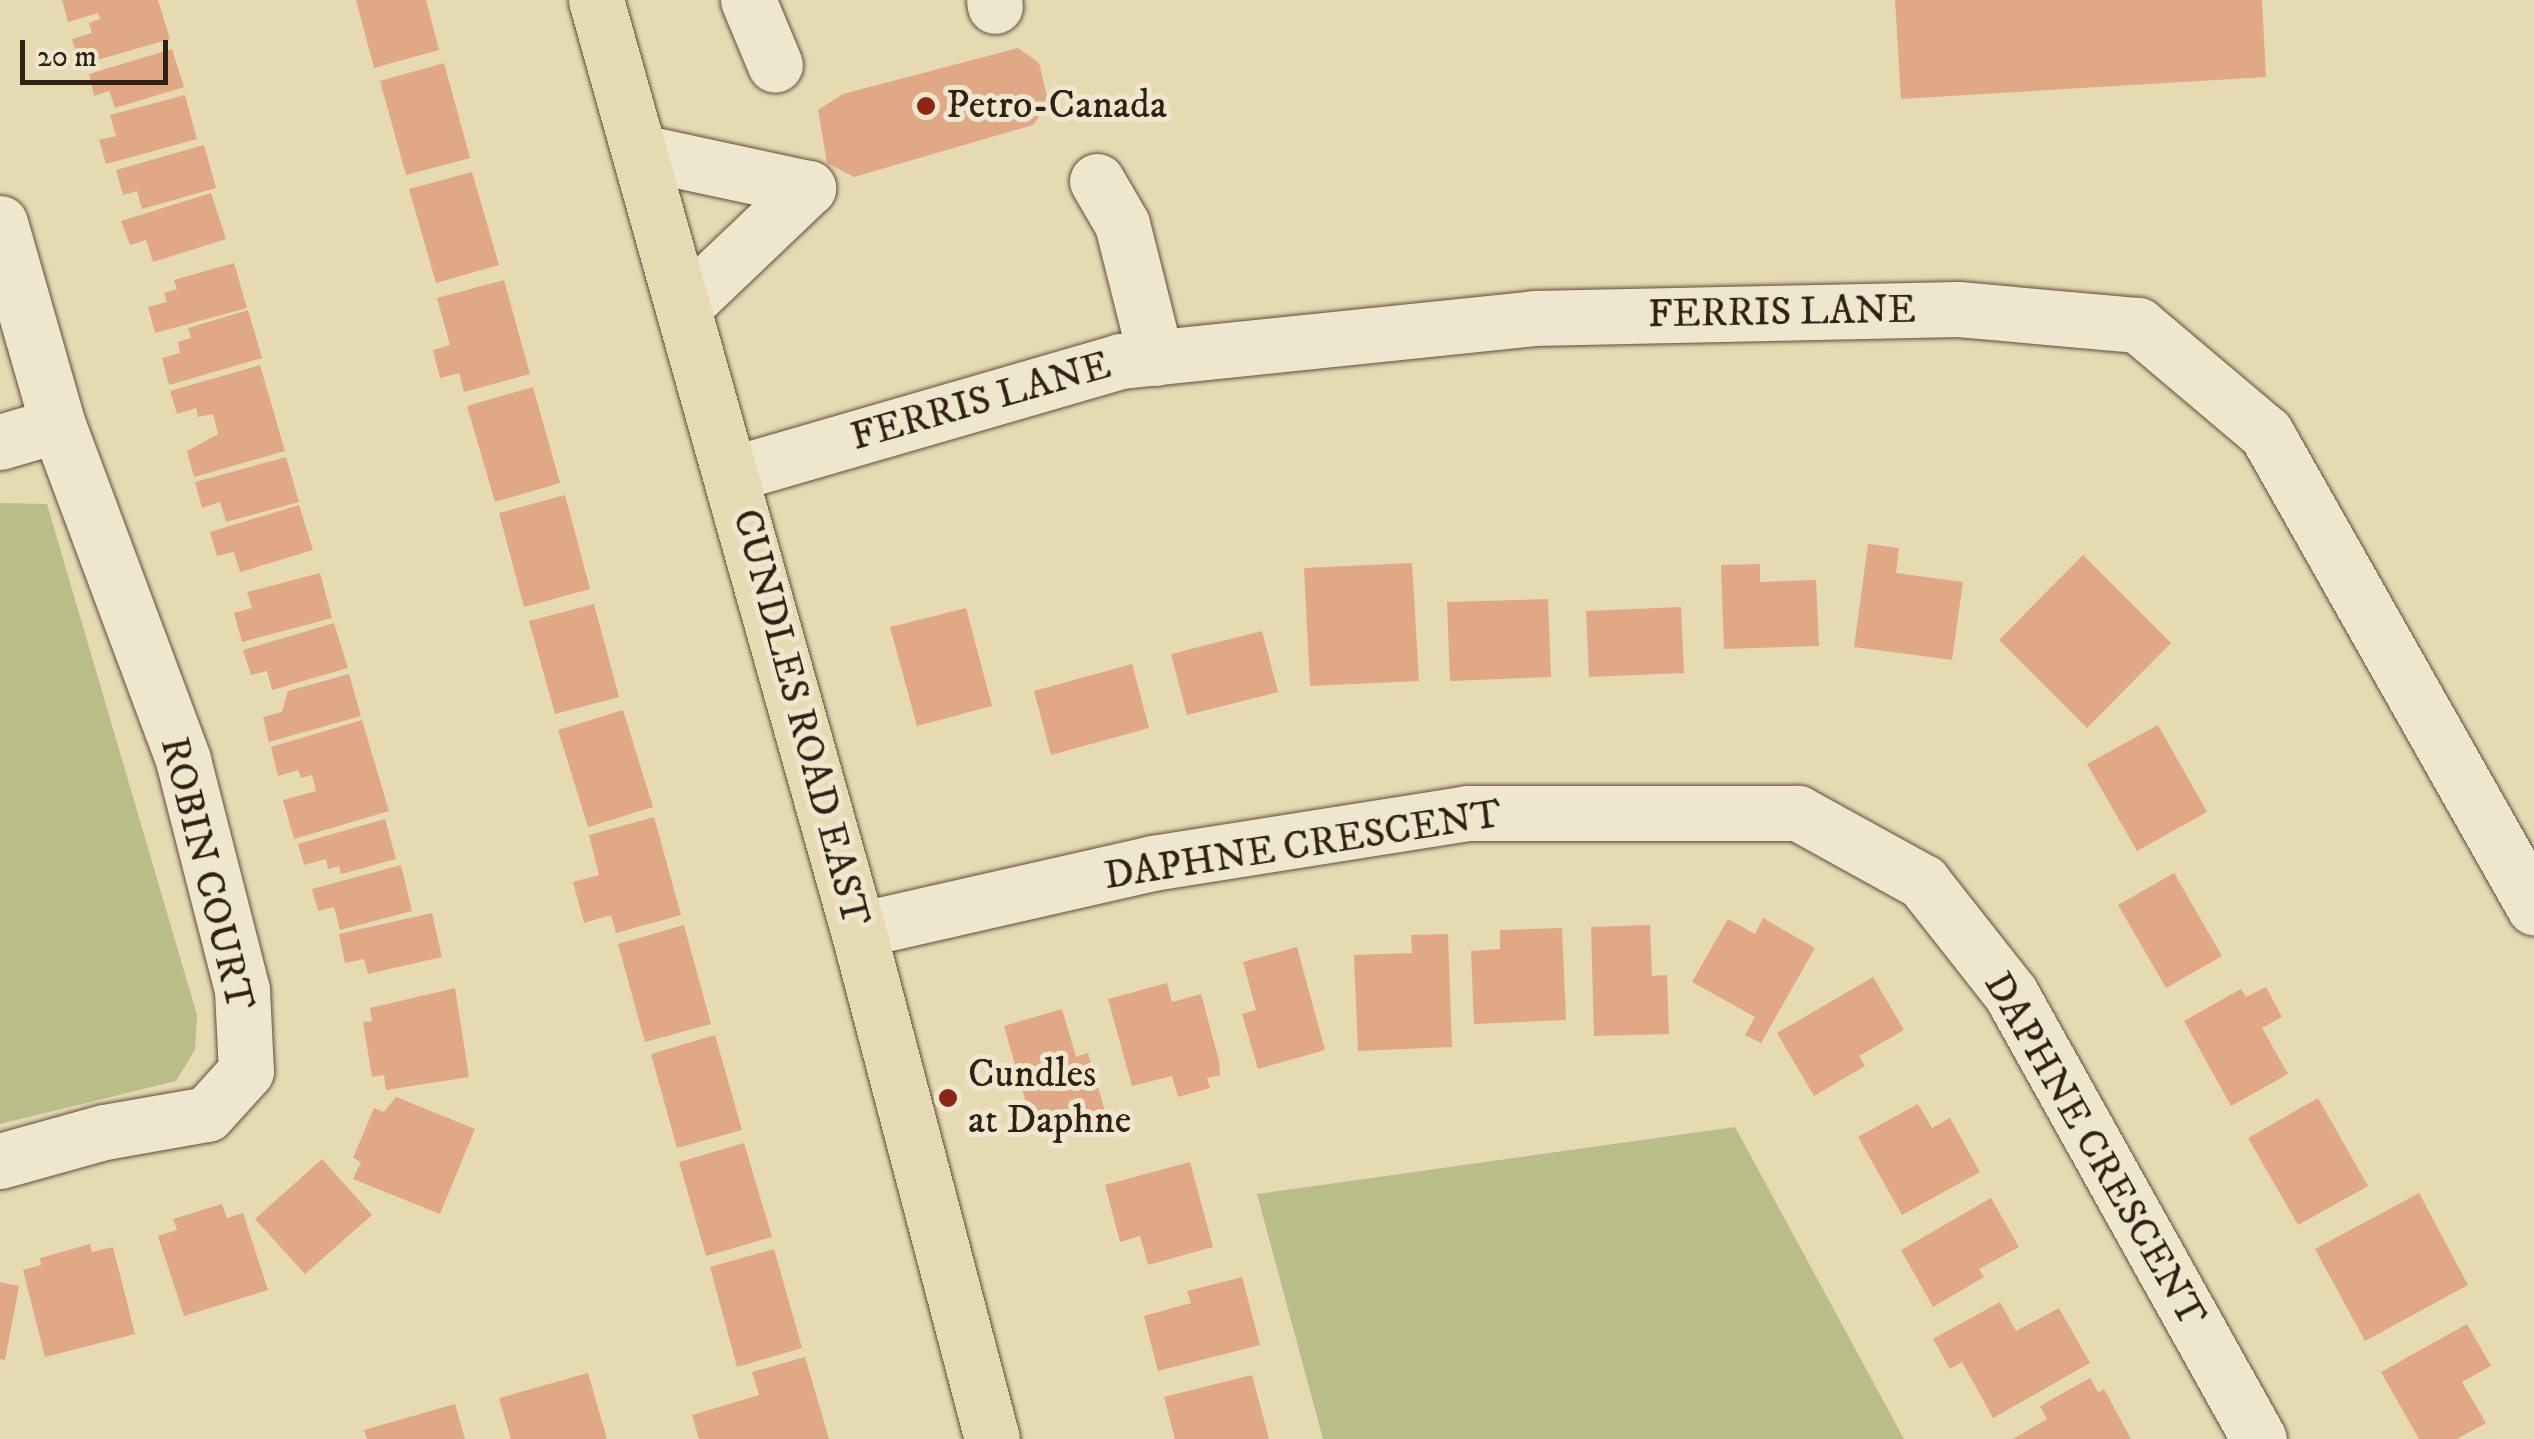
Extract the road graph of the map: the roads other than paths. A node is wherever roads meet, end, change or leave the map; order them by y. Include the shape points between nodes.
1 (596, 0) edge
2 (748, 0) edge
3 (775, 65) dead end
4 (640, 152) junction
5 (1097, 181) dead end
6 (0, 223) edge
7 (683, 307) junction
8 (1156, 358) junction
9 (58, 425) junction
10 (0, 442) edge
11 (732, 474) junction
12 (2534, 907) edge
13 (858, 930) junction
14 (0, 1161) edge
15 (992, 1439) edge
16 (2260, 1439) edge

1 - 4 main road, CUNDLES ROAD EAST
2 - 3 street
4 - 7 main road, CUNDLES ROAD EAST
4 - 7 street via 808,188
5 - 8 street via 1122,224
6 - 9 street, ROBIN COURT
7 - 11 main road, CUNDLES ROAD EAST
8 - 11 street, FERRIS LANE via 1120,361
8 - 12 street, FERRIS LANE via 1533,318 1958,309 2138,326 2266,434
9 - 10 street
9 - 14 street, ROBIN COURT via 183,760 242,990 246,1071 207,1114 104,1132
11 - 13 main road, CUNDLES ROAD EAST
13 - 15 main road, CUNDLES ROAD EAST
13 - 16 street, DAPHNE CRESCENT via 1152,863 1467,813 1798,813 1922,882 2011,994

